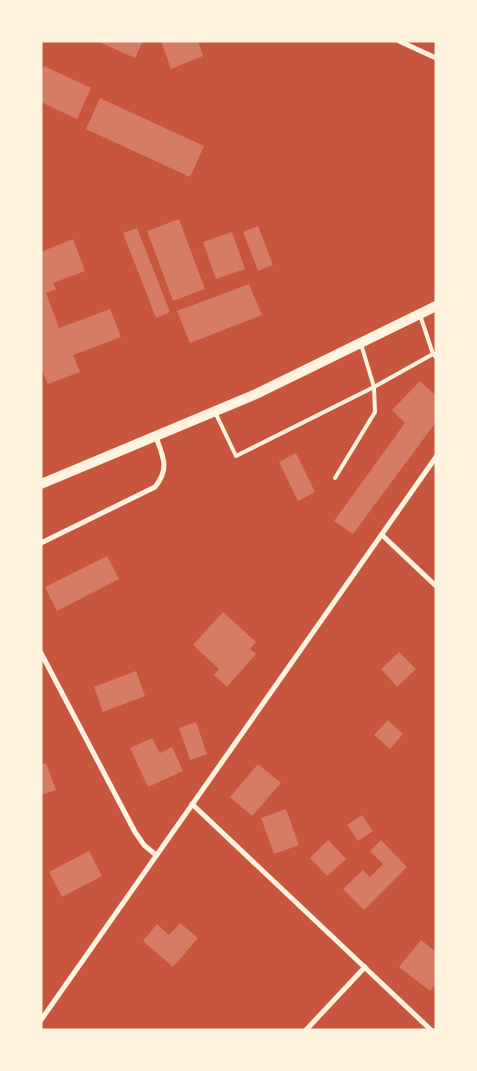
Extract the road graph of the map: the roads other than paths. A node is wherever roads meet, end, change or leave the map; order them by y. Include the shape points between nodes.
1 (399, 41) edge
2 (436, 58) edge
3 (436, 306) edge
4 (420, 315) junction
5 (361, 344) junction
6 (434, 355) edge
7 (374, 387) junction
8 (215, 412) junction
9 (156, 437) junction
10 (436, 457) edge
11 (335, 478) dead end
12 (41, 484) edge
13 (382, 535) junction
14 (41, 543) edge
15 (436, 586) edge
16 (41, 652) edge
17 (192, 804) junction
18 (156, 855) junction
19 (365, 967) junction
20 (41, 1020) edge
21 (306, 1030) edge
22 (431, 1030) edge

1 - 2 street
3 - 4 main road
4 - 5 main road
4 - 6 lane
5 - 7 lane
5 - 8 main road
6 - 7 lane
7 - 8 lane via 236,456
7 - 11 lane via 375,412
8 - 9 main road
9 - 12 main road
9 - 14 street via 165,460 165,470 155,487
10 - 13 street
13 - 15 street
13 - 17 street
16 - 18 street via 135,832
17 - 18 street
17 - 19 street
18 - 20 street
19 - 21 street
19 - 22 street

